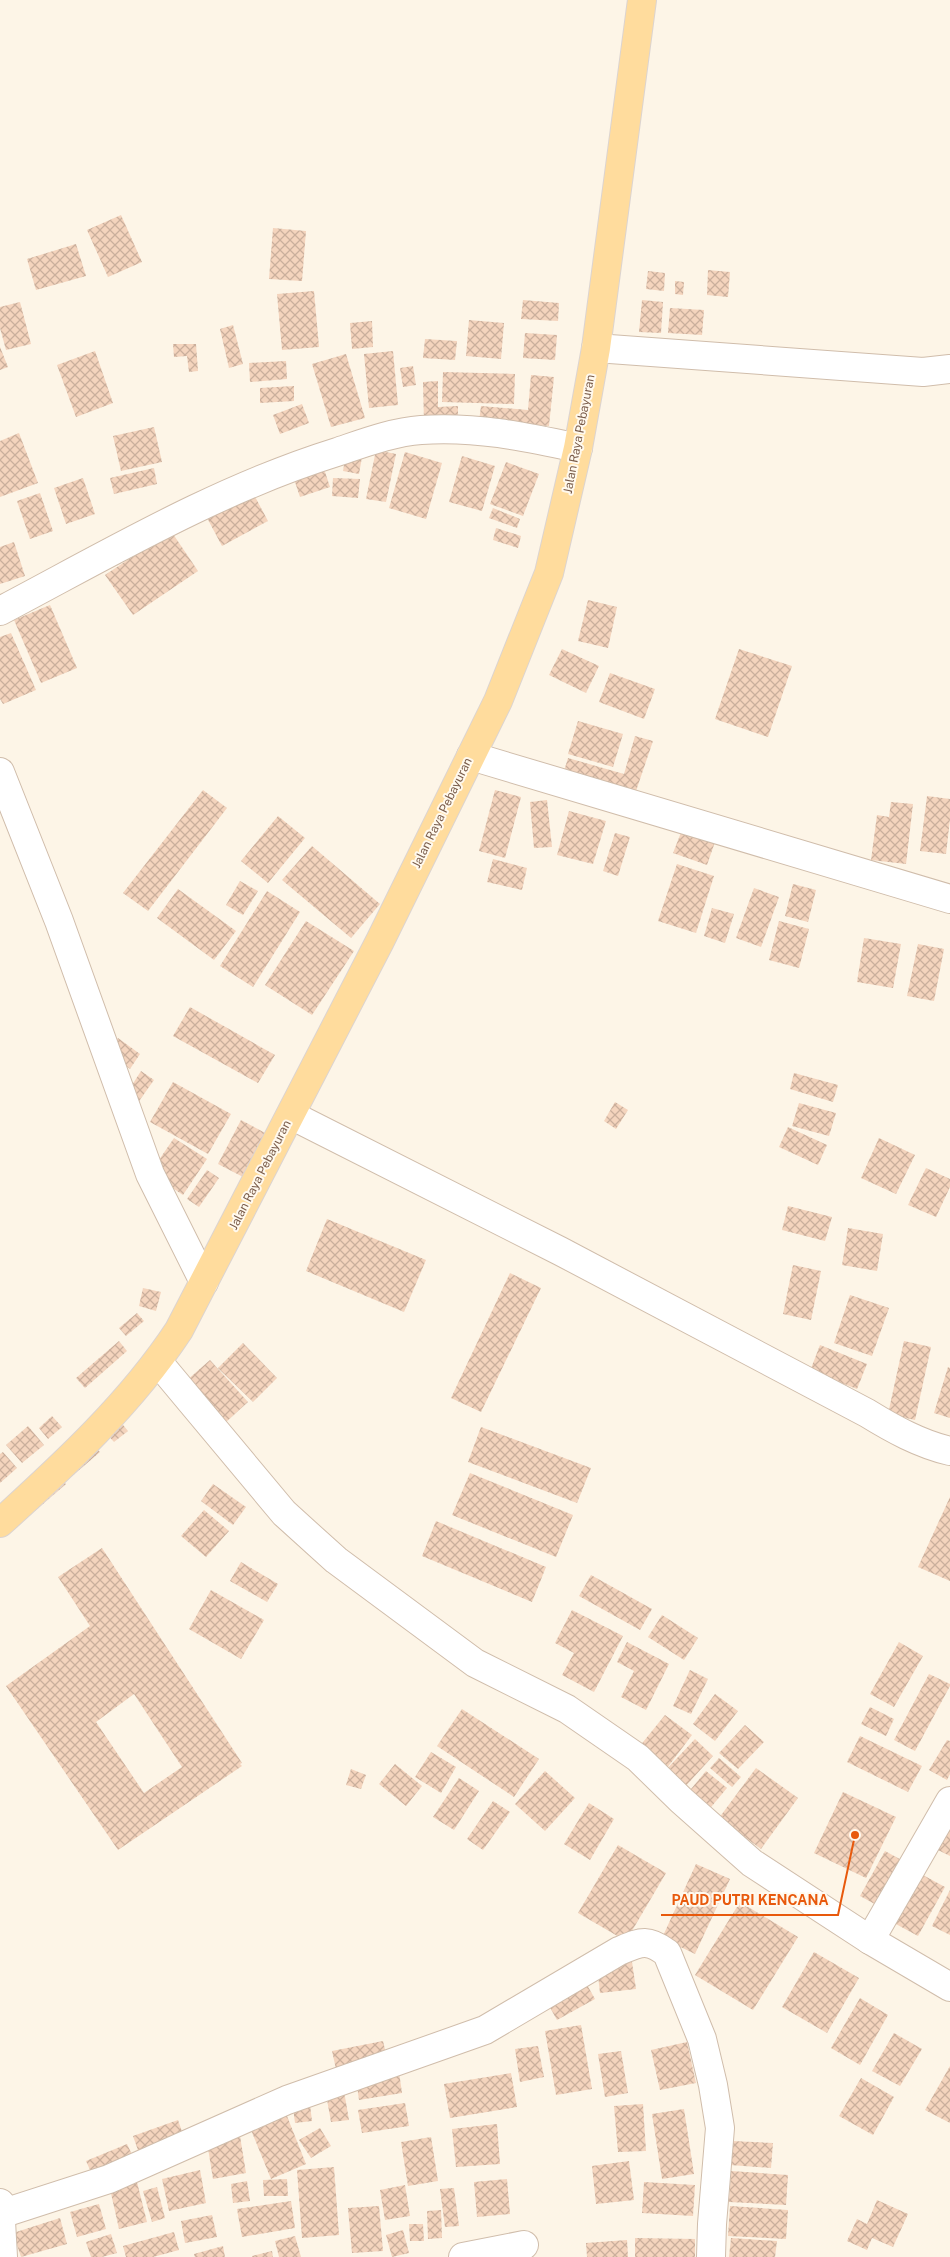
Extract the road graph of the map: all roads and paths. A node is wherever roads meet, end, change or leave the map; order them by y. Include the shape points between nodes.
1 (642, 0) edge
2 (596, 348) junction
3 (950, 369) edge
4 (578, 448) junction
5 (0, 611) edge
6 (471, 756) junction
7 (0, 772) edge
8 (950, 898) edge
9 (291, 1114) junction
10 (204, 1282) junction
11 (158, 1362) junction
12 (950, 1451) edge
13 (0, 1523) edge
14 (950, 1801) edge
15 (870, 1940) junction
16 (950, 1987) edge
17 (0, 2203) edge
18 (1, 2214) edge
19 (524, 2244) dead end
20 (3, 2257) edge
21 (463, 2257) edge
22 (711, 2257) edge

1 - 2 main road, Jalan Raya Pebayuran
2 - 3 street via 923,372
2 - 4 main road, Jalan Raya Pebayuran
4 - 5 street via 465,428 419,430 365,443 303,463 225,496 115,548
4 - 6 main road, Jalan Raya Pebayuran via 549,573 498,701
6 - 8 street
6 - 9 main road, Jalan Raya Pebayuran
7 - 10 street via 59,921 150,1174
9 - 10 main road, Jalan Raya Pebayuran
9 - 12 street via 568,1256 897,1431
10 - 11 main road, Jalan Raya Pebayuran via 180,1330
11 - 13 main road, Jalan Raya Pebayuran via 56,1473
11 - 15 street via 284,1513 336,1560 474,1663 567,1709 638,1758 752,1863
14 - 15 street
15 - 16 street
17 - 18 street
18 - 20 street
18 - 22 street via 109,2180 287,2100 485,2030 619,1951 643,1942 656,1944 667,1953 702,2039 713,2085 720,2128
19 - 21 street

